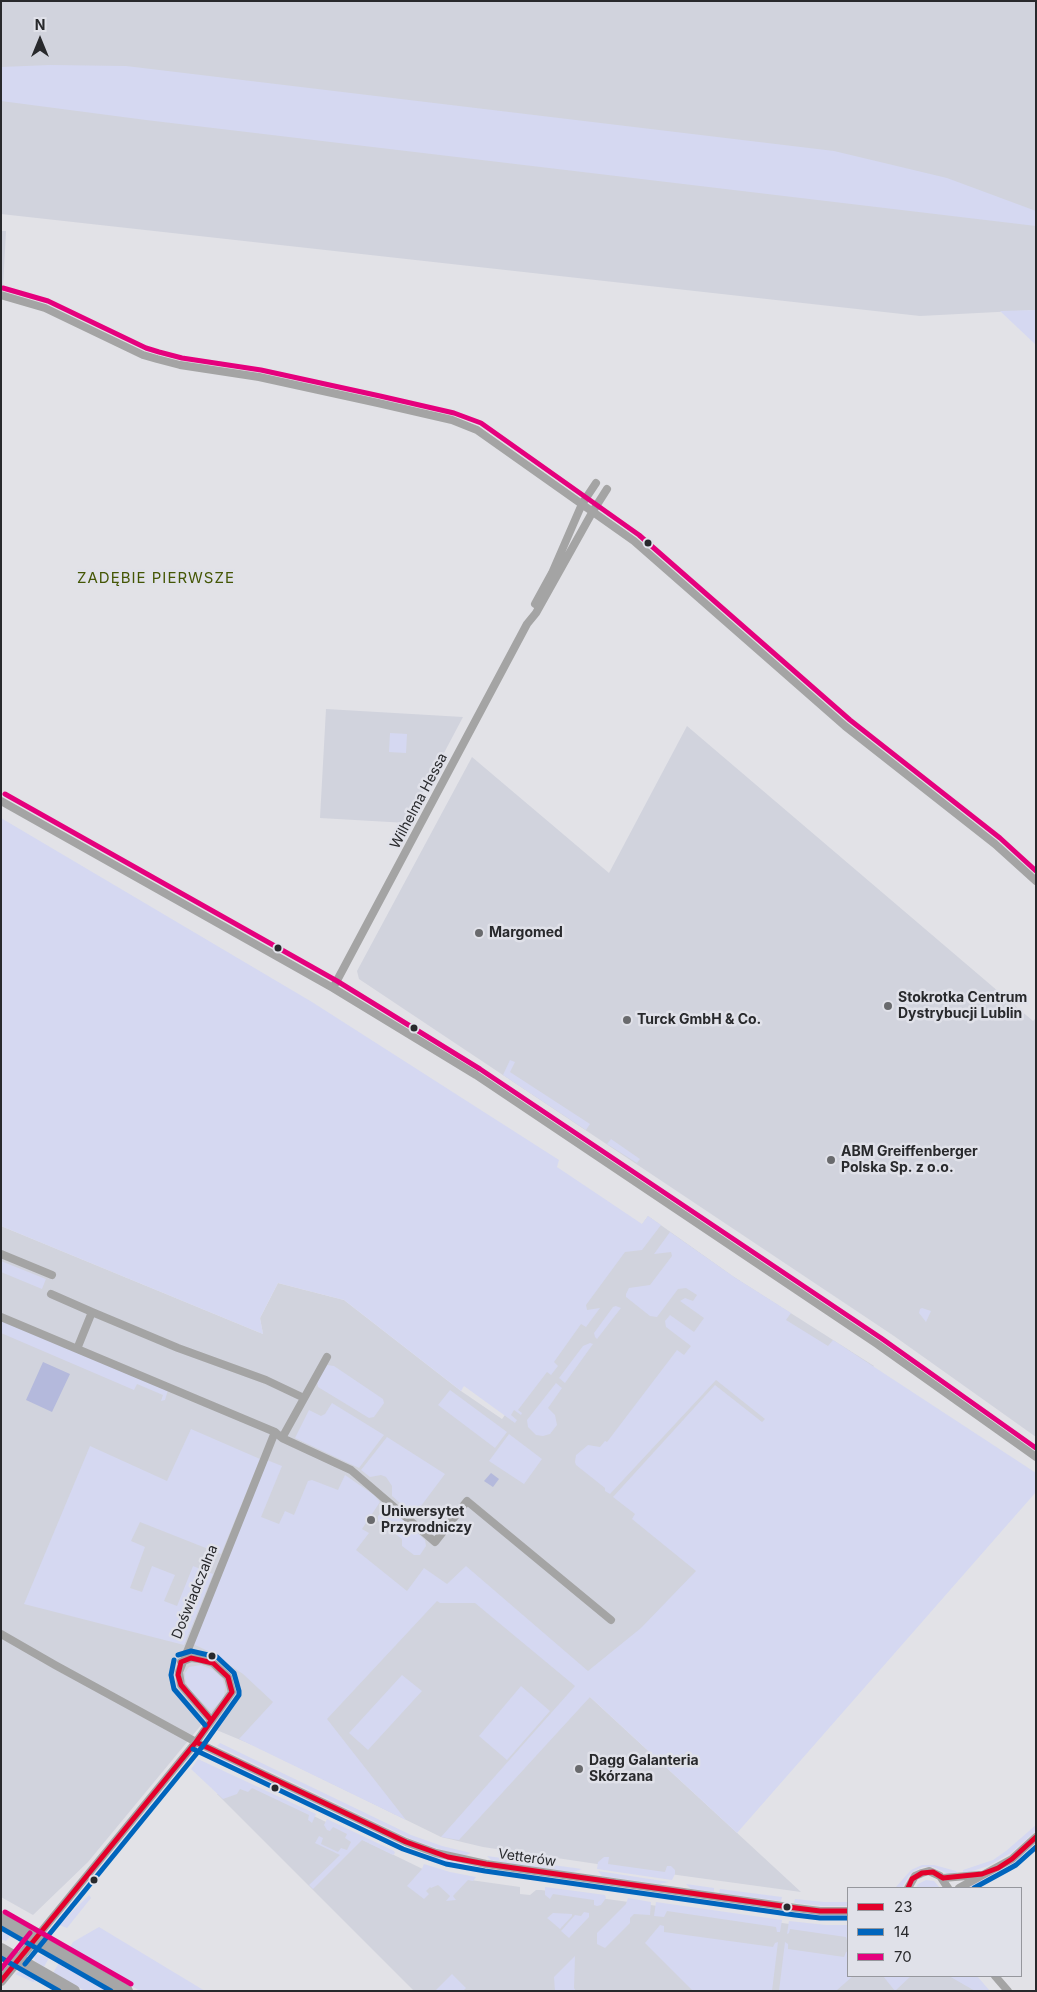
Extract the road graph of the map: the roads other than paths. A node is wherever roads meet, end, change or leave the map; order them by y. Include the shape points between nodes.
1 (1, 295) edge
2 (596, 483) dead end
3 (607, 489) dead end
4 (582, 504) junction
5 (593, 511) junction
6 (527, 624) junction
7 (1, 801) edge
8 (1036, 880) edge
9 (333, 988) junction
10 (1, 1254) edge
11 (52, 1275) dead end
12 (51, 1294) dead end
13 (92, 1312) junction
14 (1, 1317) edge
15 (77, 1349) junction
16 (326, 1357) dead end
17 (304, 1398) junction
18 (275, 1432) junction
19 (282, 1438) junction
20 (1036, 1457) edge
21 (611, 1620) dead end
22 (1, 1634) edge
23 (181, 1662) junction
24 (211, 1720) junction
25 (196, 1742) junction
26 (1036, 1837) edge
27 (982, 1874) junction
28 (943, 1878) junction
29 (908, 1887) edge
30 (948, 1887) edge
31 (960, 1887) edge
32 (847, 1911) edge
33 (1, 1919) edge
34 (36, 1938) junction
35 (1, 1949) edge
36 (18, 1959) junction
37 (996, 1977) edge
38 (1, 1981) edge
39 (74, 1991) edge
40 (127, 1991) edge
41 (1008, 1991) edge

1 - 4 street via 45,308 157,359 268,379 452,420 477,430
2 - 4 street, Wilhelma Hessa
3 - 5 street, Wilhelma Hessa
4 - 5 street
4 - 6 street, Wilhelma Hessa
5 - 6 street, Wilhelma Hessa
5 - 8 street via 648,552 845,726
6 - 9 street, Wilhelma Hessa
7 - 9 street
9 - 20 street via 492,1086 878,1344
10 - 11 street
12 - 13 street
13 - 15 street
13 - 17 street
14 - 15 street
15 - 18 street
16 - 17 street
17 - 19 street
18 - 19 street
18 - 23 street, Doświadczalna
19 - 21 street via 351,1470 435,1542 467,1501
22 - 25 street, Vetterów
23 - 24 street, Doświadczalna via 178,1675 181,1686
23 - 24 street via 199,1659 213,1664 228,1677 232,1692
24 - 25 street
25 - 32 street, Vetterów via 406,1842 448,1857 796,1908
25 - 34 street
26 - 27 street via 1012,1859
27 - 28 street
27 - 31 street
28 - 29 street via 933,1872 922,1873 912,1879
28 - 30 street
33 - 34 main road
34 - 36 street
34 - 40 main road
35 - 36 main road
36 - 38 street
36 - 39 main road
37 - 41 street

